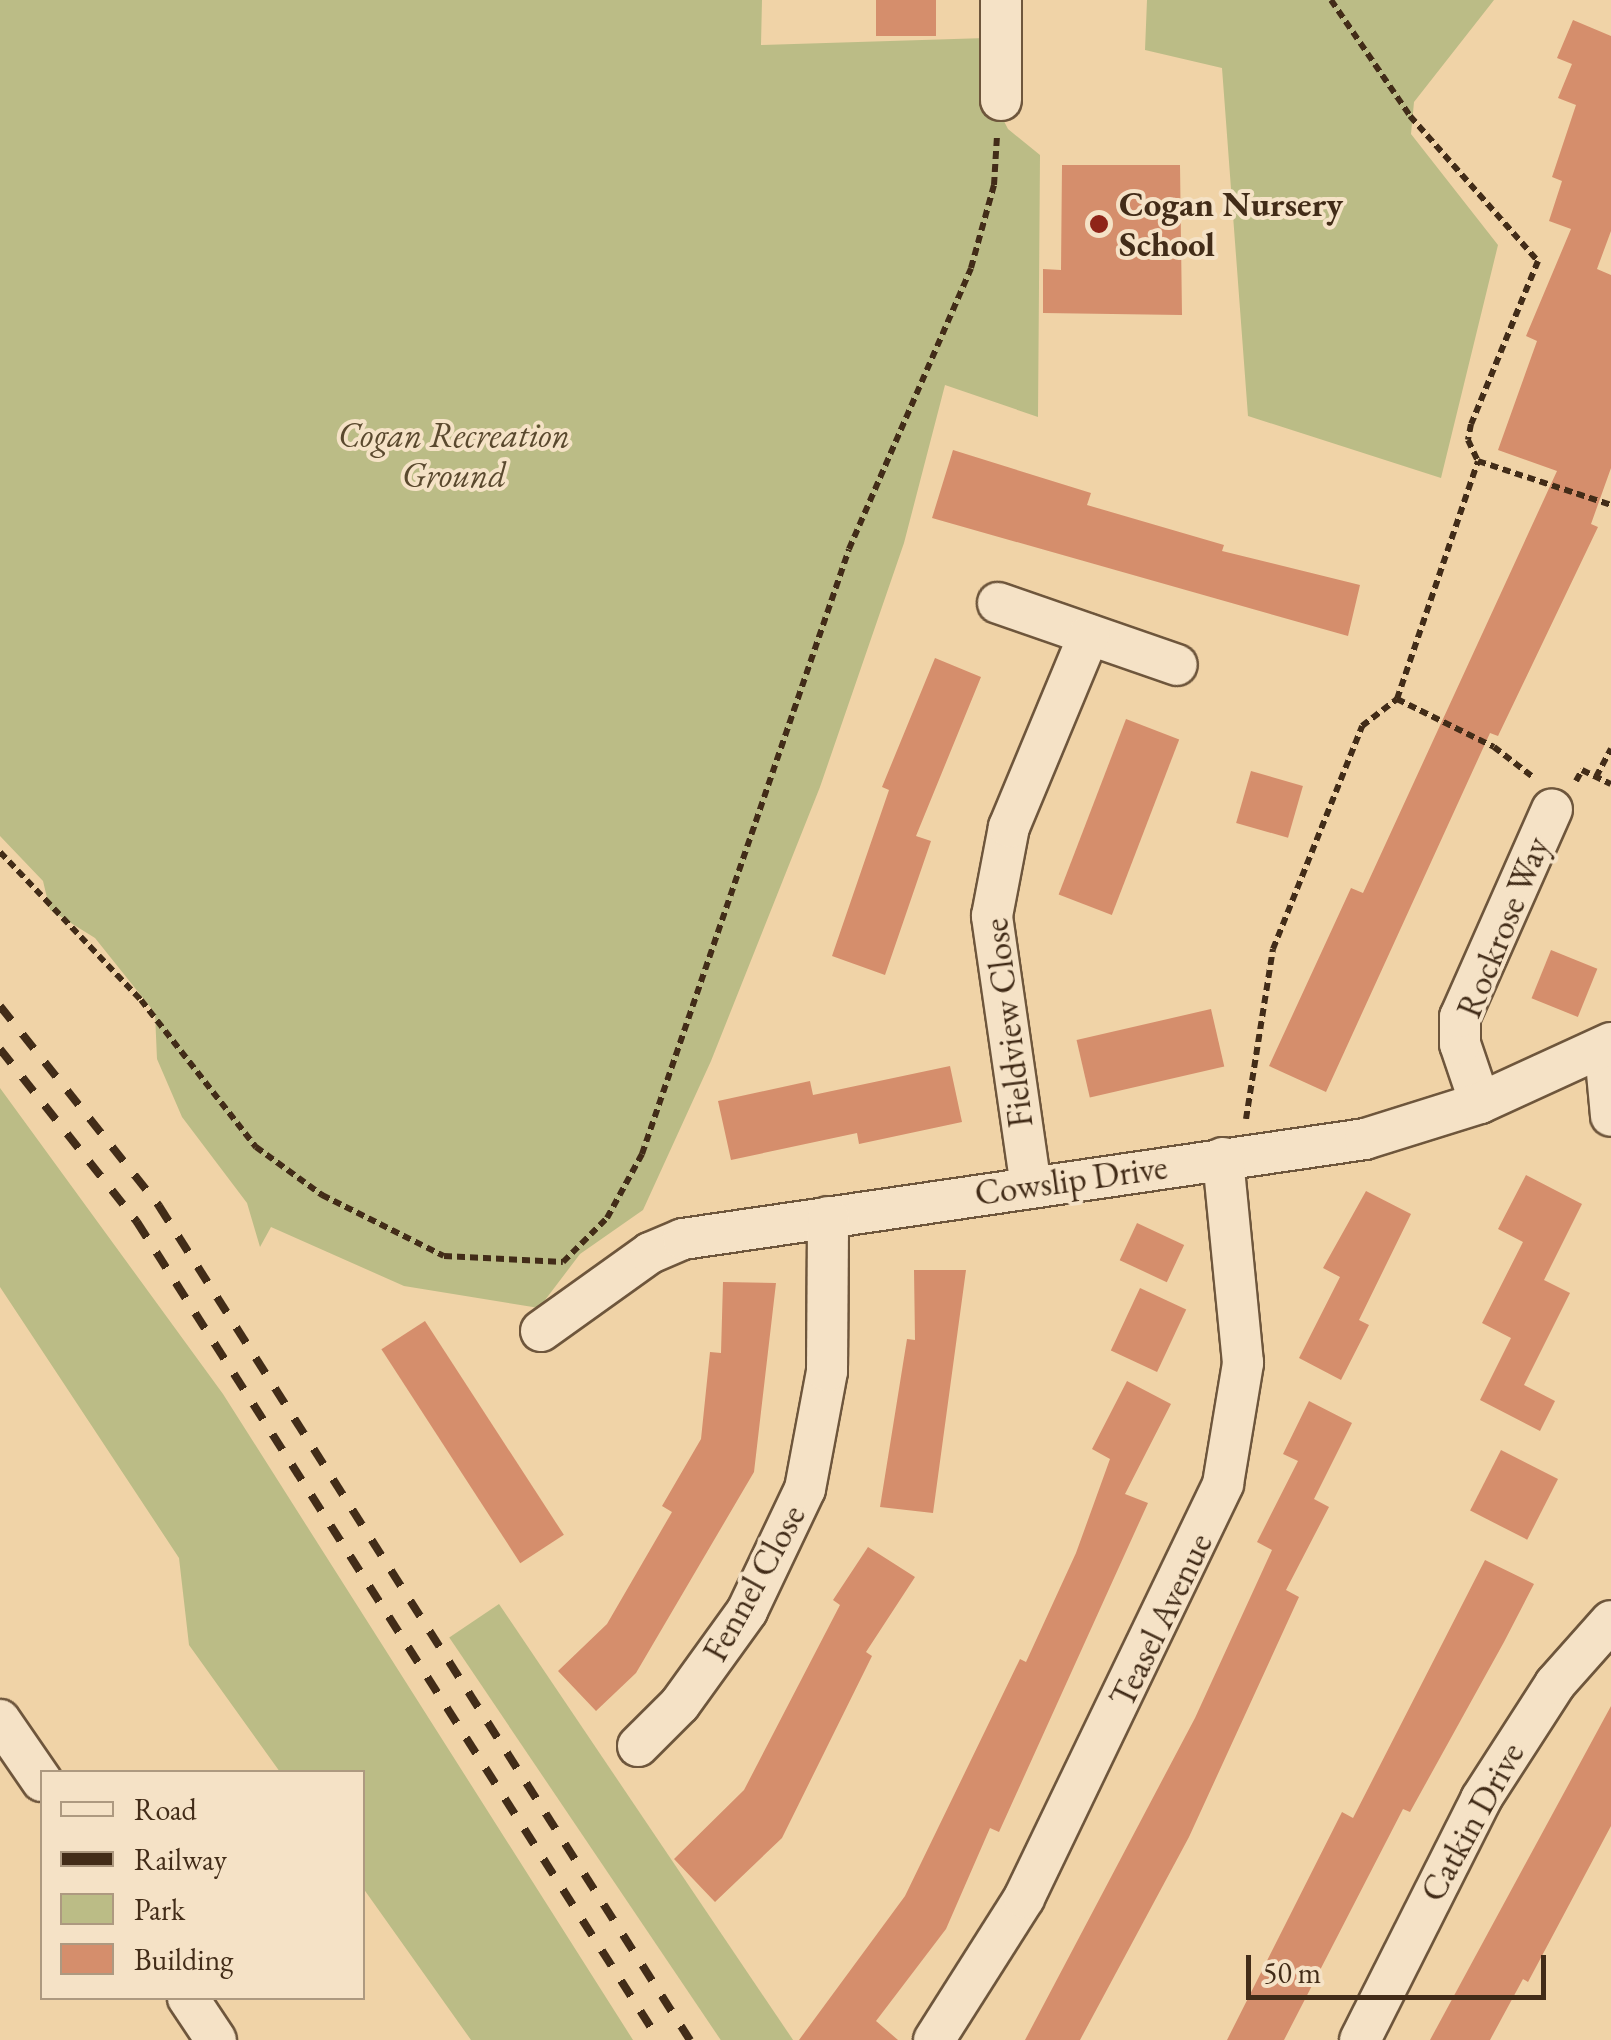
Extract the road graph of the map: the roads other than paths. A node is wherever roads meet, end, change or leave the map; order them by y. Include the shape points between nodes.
1 (1001, 0) edge
2 (1001, 100) road end
3 (998, 603) dead end
4 (1088, 635) junction
5 (1177, 665) dead end
6 (1546, 795) road end
7 (1608, 1047) edge
8 (1480, 1103) junction
9 (1611, 1116) edge
10 (1223, 1158) junction
11 (1031, 1187) junction
12 (828, 1218) junction
13 (541, 1331) dead end
14 (1611, 1621) edge
15 (0, 1720) edge
16 (638, 1746) dead end
17 (40, 1779) edge
18 (189, 2000) edge
19 (216, 2040) edge
20 (934, 2040) edge
21 (1360, 2040) edge

1 - 2 street
3 - 4 street
4 - 5 street
4 - 11 street, Fieldview Close via 1009,827 992,916
6 - 8 street, Rockrose Way via 1460,1017 1460,1044
7 - 8 street, Cowslip Drive
7 - 9 street
8 - 10 street, Cowslip Drive via 1365,1139
10 - 11 street, Cowslip Drive
10 - 20 street, Teasel Avenue via 1243,1364 1223,1484 1024,1898
11 - 12 street, Cowslip Drive
12 - 13 street, Cowslip Drive via 683,1239 650,1253
12 - 16 street, Fennel Close via 827,1371 805,1489 747,1611 680,1704
14 - 21 street, Catkin Drive via 1555,1684 1481,1799
15 - 17 street
18 - 19 street

